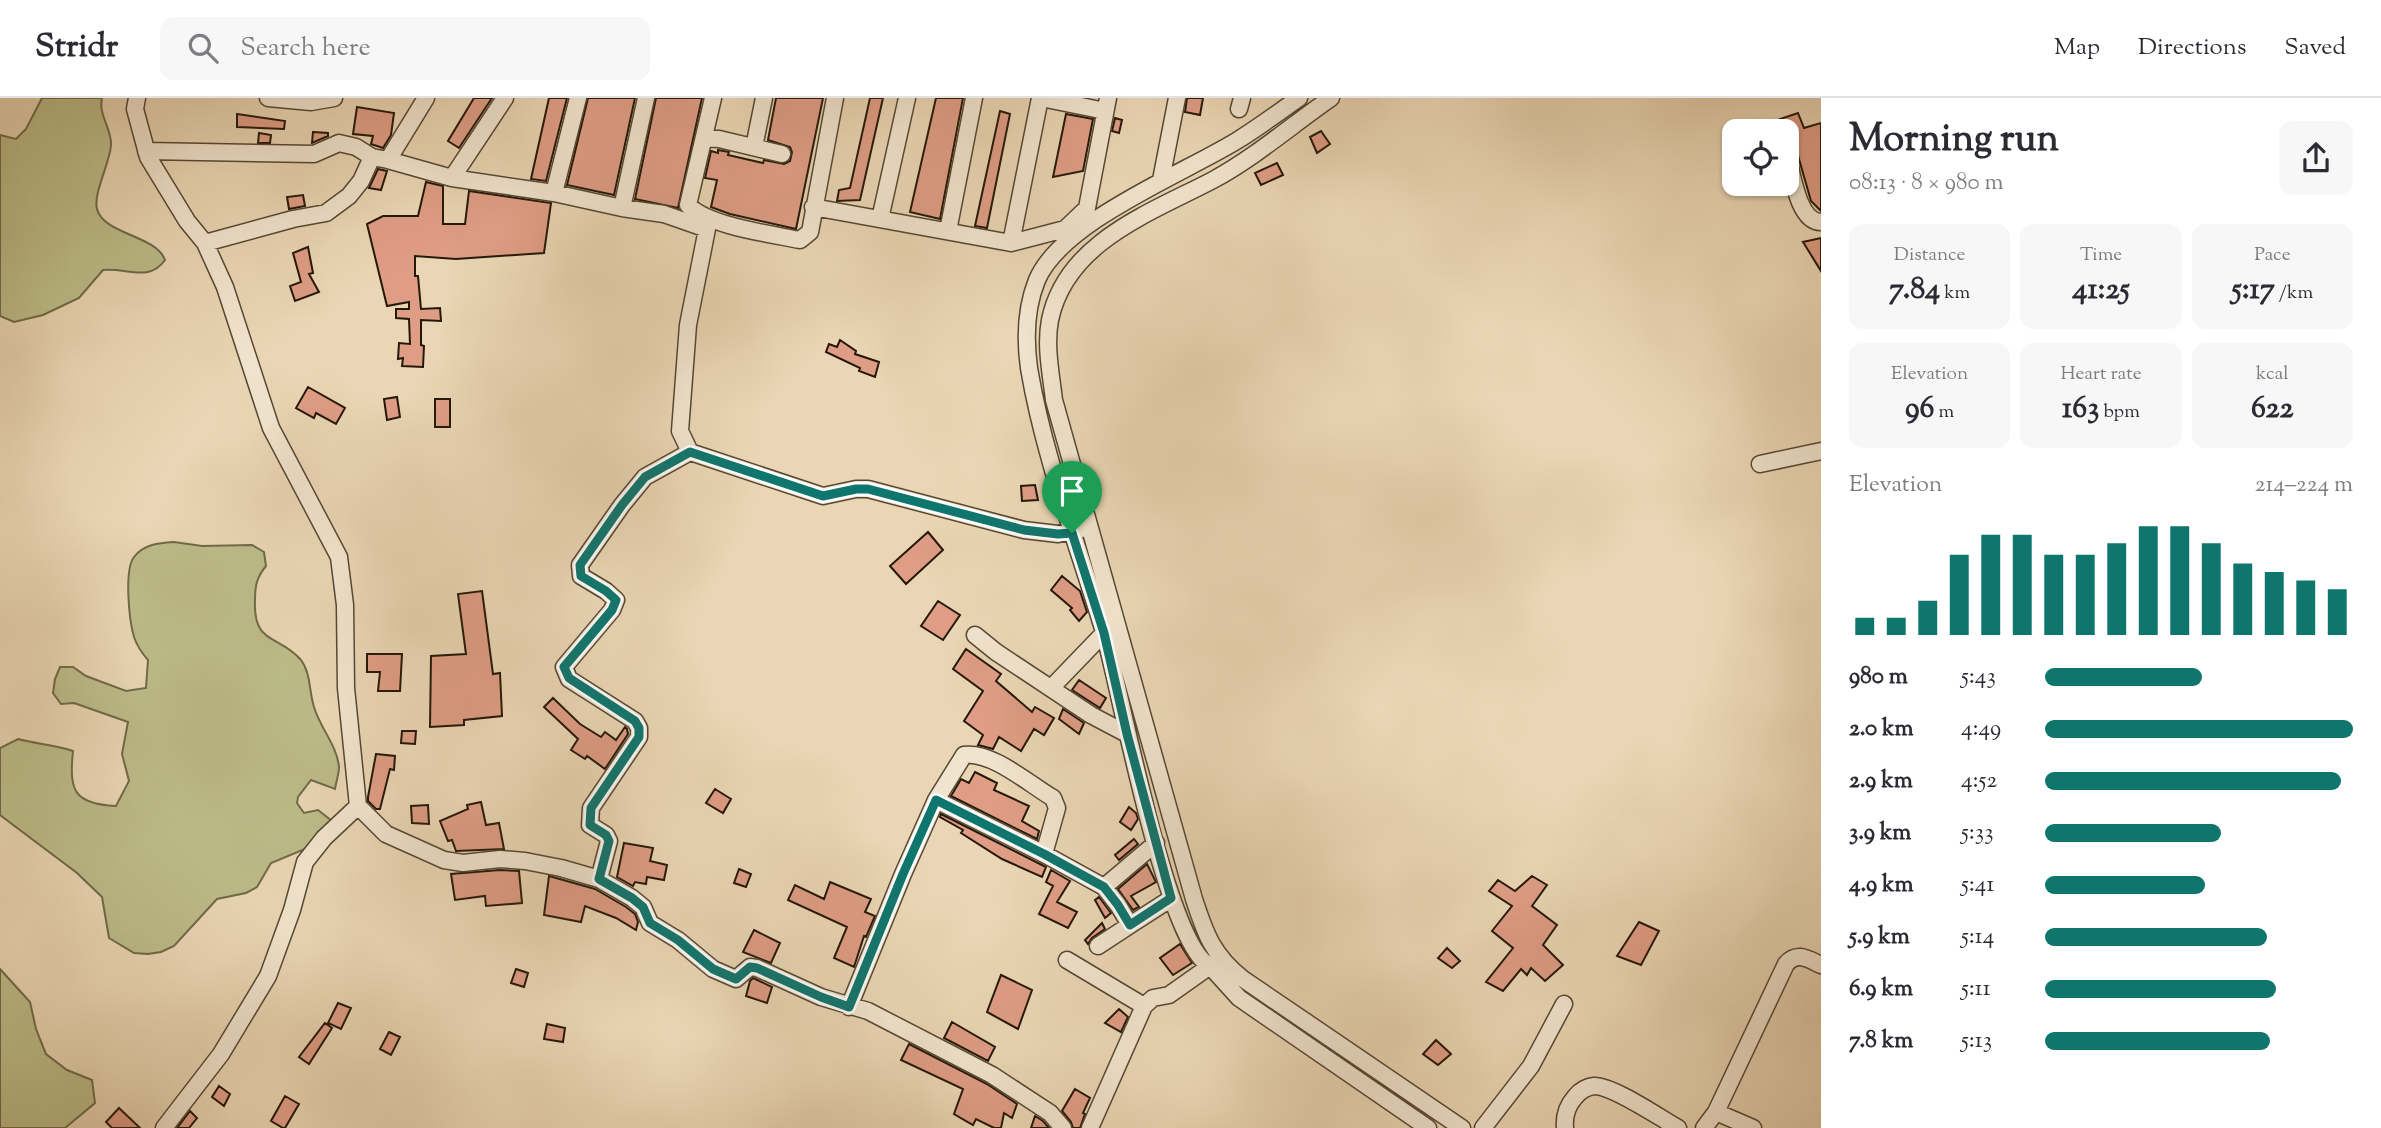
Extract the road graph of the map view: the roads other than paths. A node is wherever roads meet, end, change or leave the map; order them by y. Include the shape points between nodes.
1 (136, 98) edge
2 (268, 98) edge
3 (334, 98) edge
4 (426, 98) edge
5 (505, 98) edge
6 (578, 98) edge
7 (646, 98) edge
8 (713, 98) edge
9 (764, 98) edge
10 (835, 98) edge
11 (907, 98) edge
12 (974, 98) edge
13 (1040, 98) edge
14 (1177, 98) edge
15 (1299, 98) edge
16 (1331, 98) edge
17 (1106, 104) edge
18 (704, 138) junction
19 (754, 147) junction
20 (146, 151) junction
21 (782, 154) dead end
22 (380, 159) junction
23 (452, 178) junction
24 (1161, 180) junction
25 (554, 193) junction
26 (1799, 195) edge
27 (813, 207) junction
28 (622, 208) junction
29 (880, 219) junction
30 (1821, 222) edge
31 (708, 224) junction
32 (948, 231) junction
33 (205, 243) junction
34 (1011, 243) junction
35 (1821, 451) edge
36 (690, 452) junction
37 (1760, 464) dead end
38 (1081, 529) junction
39 (1104, 633) junction
40 (975, 635) dead end
41 (1052, 687) junction
42 (1127, 734) junction
43 (936, 800) junction
44 (358, 806) junction
45 (1156, 843) junction
46 (1044, 854) junction
47 (599, 879) junction
48 (1104, 887) junction
49 (1171, 898) junction
50 (1130, 925) junction
51 (1098, 946) dead end
52 (1067, 960) dead end
53 (1821, 965) edge
54 (1210, 966) junction
55 (1564, 1004) dead end
56 (1144, 1006) junction
57 (849, 1007) junction
58 (1364, 1072) junction
59 (1716, 1112) junction
60 (1427, 1118) edge
61 (1744, 1126) edge
62 (164, 1128) edge
63 (1063, 1128) edge
64 (1090, 1128) edge
65 (1462, 1128) edge
66 (1483, 1128) edge
67 (1564, 1128) edge
68 (1678, 1128) edge
69 (1704, 1128) edge

1 - 20 street
2 - 3 street via 311,102
4 - 22 street
5 - 23 street
6 - 25 street
7 - 28 street
8 - 18 street
9 - 19 street
10 - 27 street
11 - 29 street
12 - 32 street
13 - 17 street
13 - 34 street
14 - 24 street
15 - 24 street via 1237,140
16 - 38 street via 1216,178 1117,231 1086,256 1061,288 1048,336 1054,400
17 - 34 street via 1087,208 1065,229
18 - 19 street
18 - 31 street via 688,205
19 - 21 street
20 - 22 street via 314,154 339,144
20 - 33 street
22 - 23 street
22 - 33 street via 349,196 326,213
23 - 25 street
24 - 38 street via 1061,248 1038,277 1034,291 1027,329 1037,409
25 - 28 street
26 - 30 street via 1804,212
27 - 29 street
27 - 31 street via 810,232 800,240
28 - 31 street
29 - 32 street
31 - 36 street via 688,325 680,431
32 - 34 street
33 - 44 street via 225,287 271,428 339,557
35 - 37 street
36 - 38 street via 823,496 868,489 1024,530 1058,534
36 - 47 street via 645,477 580,565 581,576 616,600 564,667 569,678 639,728 639,737 591,808 590,825 609,841
38 - 39 street
38 - 58 street via 1210,943 1231,970
39 - 41 street
39 - 42 street
40 - 41 street
41 - 42 street
42 - 45 street
43 - 46 street
43 - 46 street via 964,755 988,757 1055,801
43 - 57 street
44 - 47 street via 386,834 444,860 525,861
44 - 62 street via 305,862 268,976 221,1054
45 - 48 street
45 - 49 street
46 - 48 street
47 - 57 street via 632,898 643,907 650,923 713,969 736,979 750,967 757,968
48 - 50 street
49 - 50 street
49 - 54 street via 1187,936
50 - 51 street
52 - 56 street
53 - 59 street via 1801,956 1786,964
54 - 56 street via 1169,995 1153,998
54 - 58 street via 1239,998
55 - 66 street via 1531,1066
56 - 64 street
57 - 63 street via 868,1011 992,1075 1050,1113
58 - 60 street
59 - 61 street
59 - 69 street
60 - 65 street
67 - 68 street via 1573,1098 1593,1086 1613,1090

